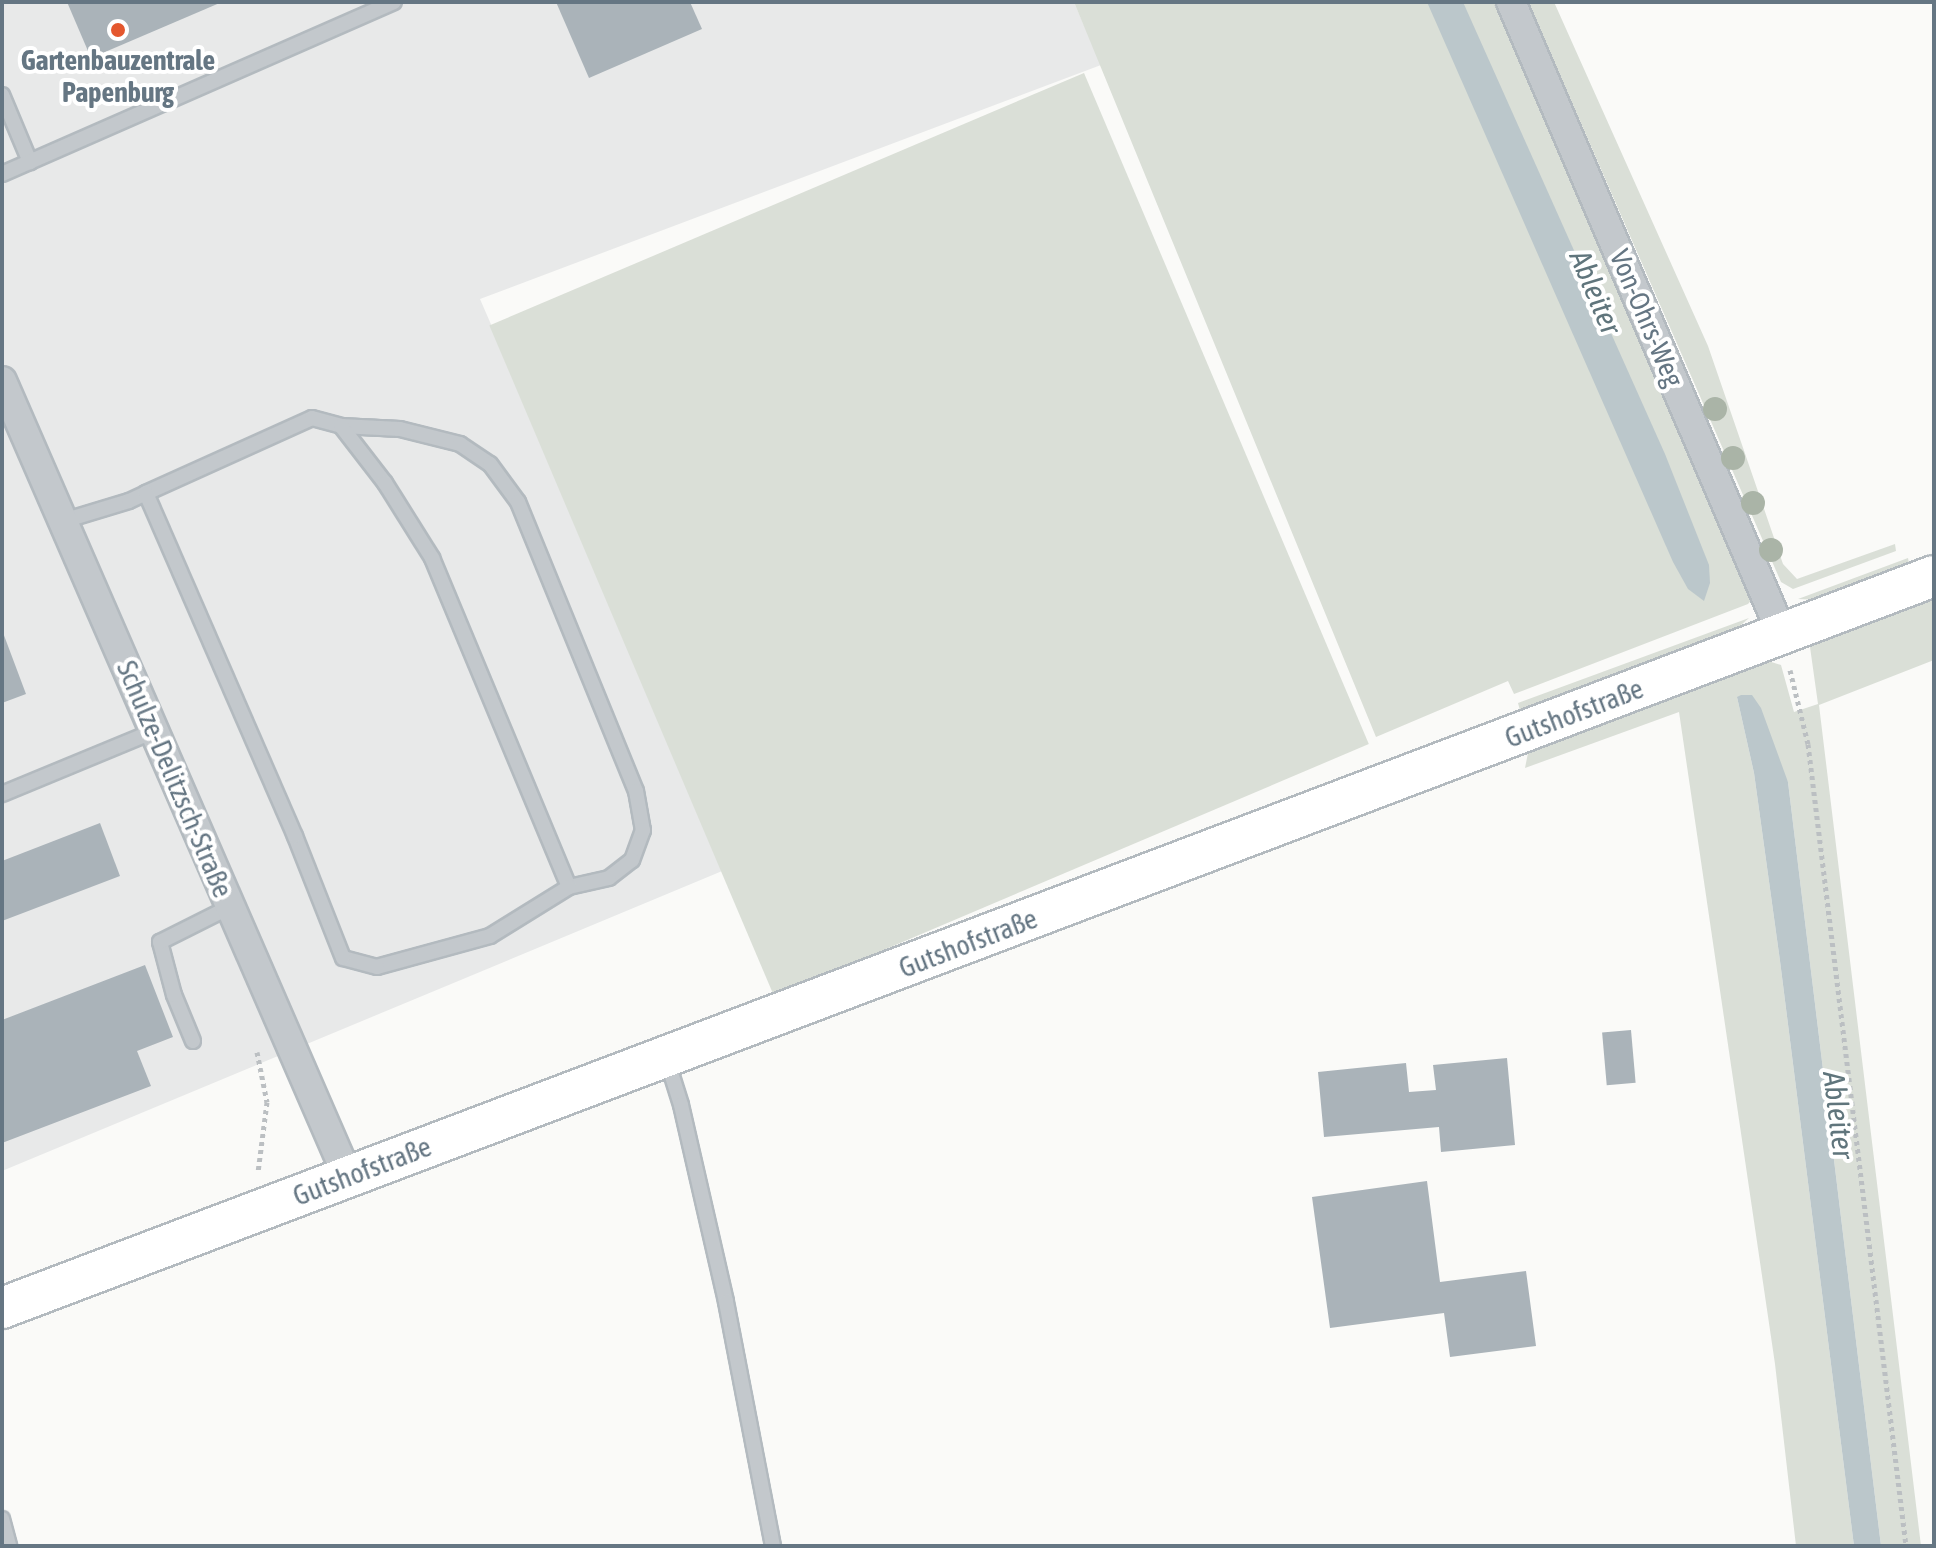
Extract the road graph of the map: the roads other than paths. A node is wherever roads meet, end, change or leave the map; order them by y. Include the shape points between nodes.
1 (394, 2) edge
2 (1511, 2) edge
3 (2, 95) edge
4 (30, 162) junction
5 (2, 174) edge
6 (2, 381) edge
7 (341, 426) junction
8 (146, 493) junction
9 (63, 521) junction
10 (1934, 576) edge
11 (1782, 634) junction
12 (154, 731) junction
13 (2, 794) edge
14 (569, 887) junction
15 (230, 907) junction
16 (193, 1041) dead end
17 (666, 1057) junction
18 (348, 1177) junction
19 (2, 1308) edge
20 (2, 1519) edge
21 (9, 1546) edge
22 (773, 1546) edge

1 - 4 lane
2 - 11 street, Von-Ohrs-Weg
3 - 4 lane
4 - 5 lane
6 - 9 street, Schulze-Delitzsch-Straße
7 - 8 lane via 312,418
7 - 14 lane via 432,558
7 - 14 lane via 400,429 460,444 490,464 518,502 636,791 643,830 632,860 609,878
8 - 9 lane
8 - 14 lane via 343,958 377,967 490,936
9 - 12 street, Schulze-Delitzsch-Straße
10 - 11 street, Gutshofstraße
11 - 17 street, Gutshofstraße
12 - 13 lane
12 - 15 street, Schulze-Delitzsch-Straße
15 - 16 lane via 160,942
15 - 18 street, Schulze-Delitzsch-Straße
17 - 18 street, Gutshofstraße
17 - 22 lane via 726,1302
18 - 19 street, Gutshofstraße
20 - 21 lane

